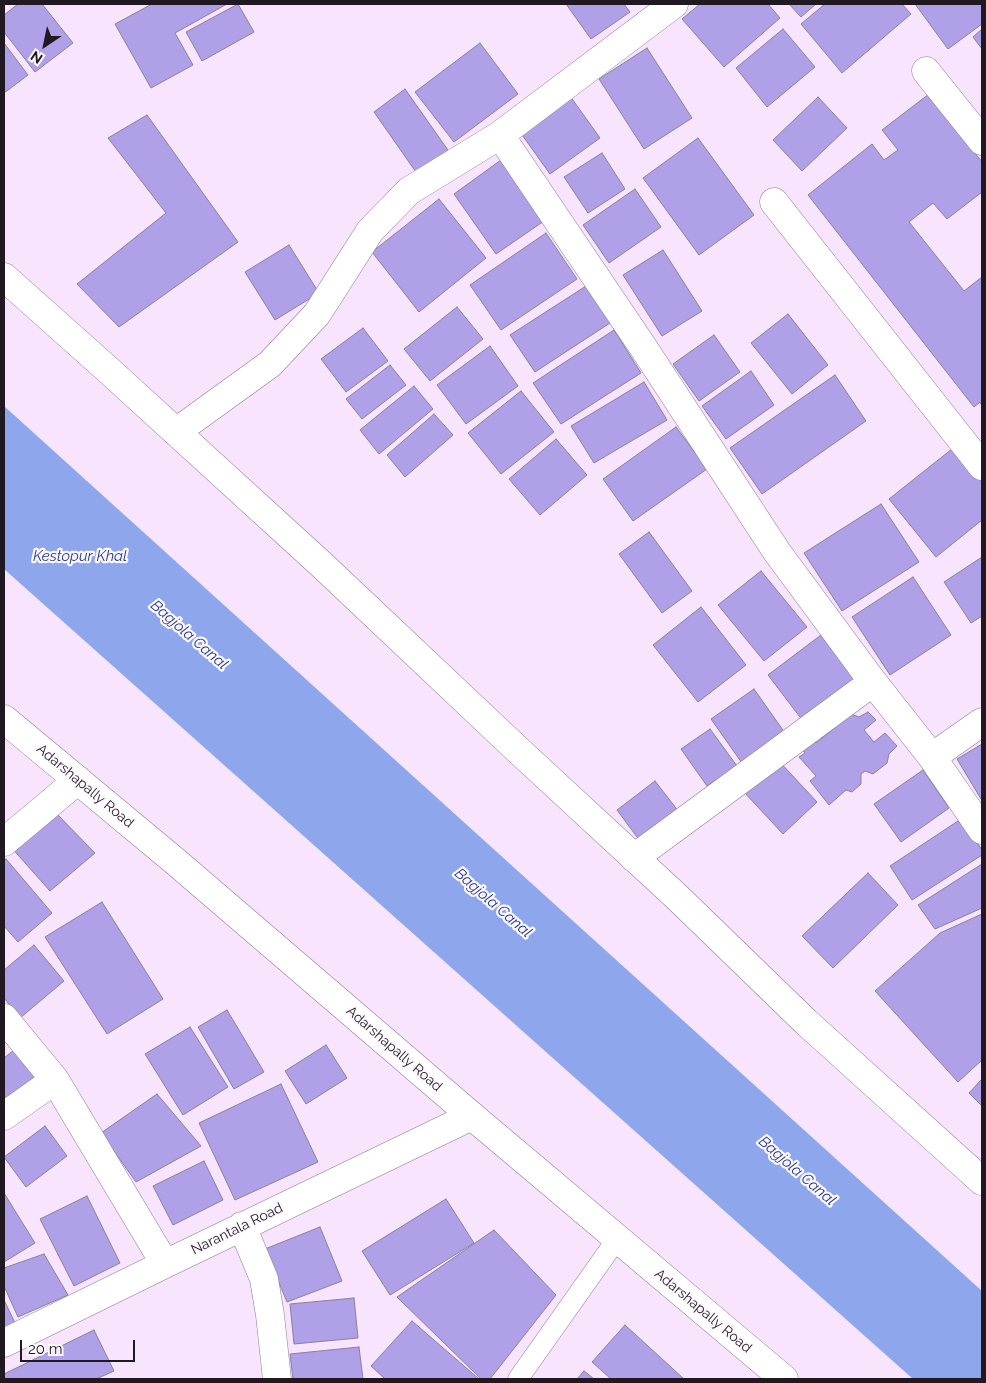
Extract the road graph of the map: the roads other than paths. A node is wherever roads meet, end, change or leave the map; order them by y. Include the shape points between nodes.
1 (674, 4) edge
2 (926, 71) dead end
3 (500, 135) junction
4 (982, 141) edge
5 (774, 202) dead end
6 (4, 277) edge
7 (176, 432) junction
8 (982, 466) edge
9 (873, 682) junction
10 (4, 718) edge
11 (982, 722) edge
12 (932, 757) junction
13 (78, 780) junction
14 (982, 830) edge
15 (4, 842) edge
16 (634, 858) junction
17 (4, 1018) edge
18 (55, 1080) junction
19 (4, 1116) edge
20 (472, 1116) junction
21 (982, 1182) edge
22 (242, 1226) junction
23 (617, 1239) junction
24 (165, 1264) junction
25 (4, 1343) edge
26 (277, 1379) edge
27 (518, 1379) edge
28 (784, 1379) edge

1 - 3 street
2 - 4 street
3 - 7 street via 409,191 370,231 317,314 270,364
3 - 9 street via 777,552
5 - 8 street
6 - 7 street
7 - 16 street
9 - 12 street
9 - 16 street
10 - 13 street, Adarshapally Road
11 - 12 street
12 - 14 street
13 - 15 street
13 - 20 street, Adarshapally Road
16 - 21 street via 806,1022
17 - 18 street
18 - 19 street
18 - 24 street
20 - 22 street, Narantala Road
20 - 23 street, Adarshapally Road
22 - 24 street, Narantala Road
22 - 26 street via 264,1279
23 - 27 lane
23 - 28 street, Adarshapally Road
24 - 25 street, Narantala Road

